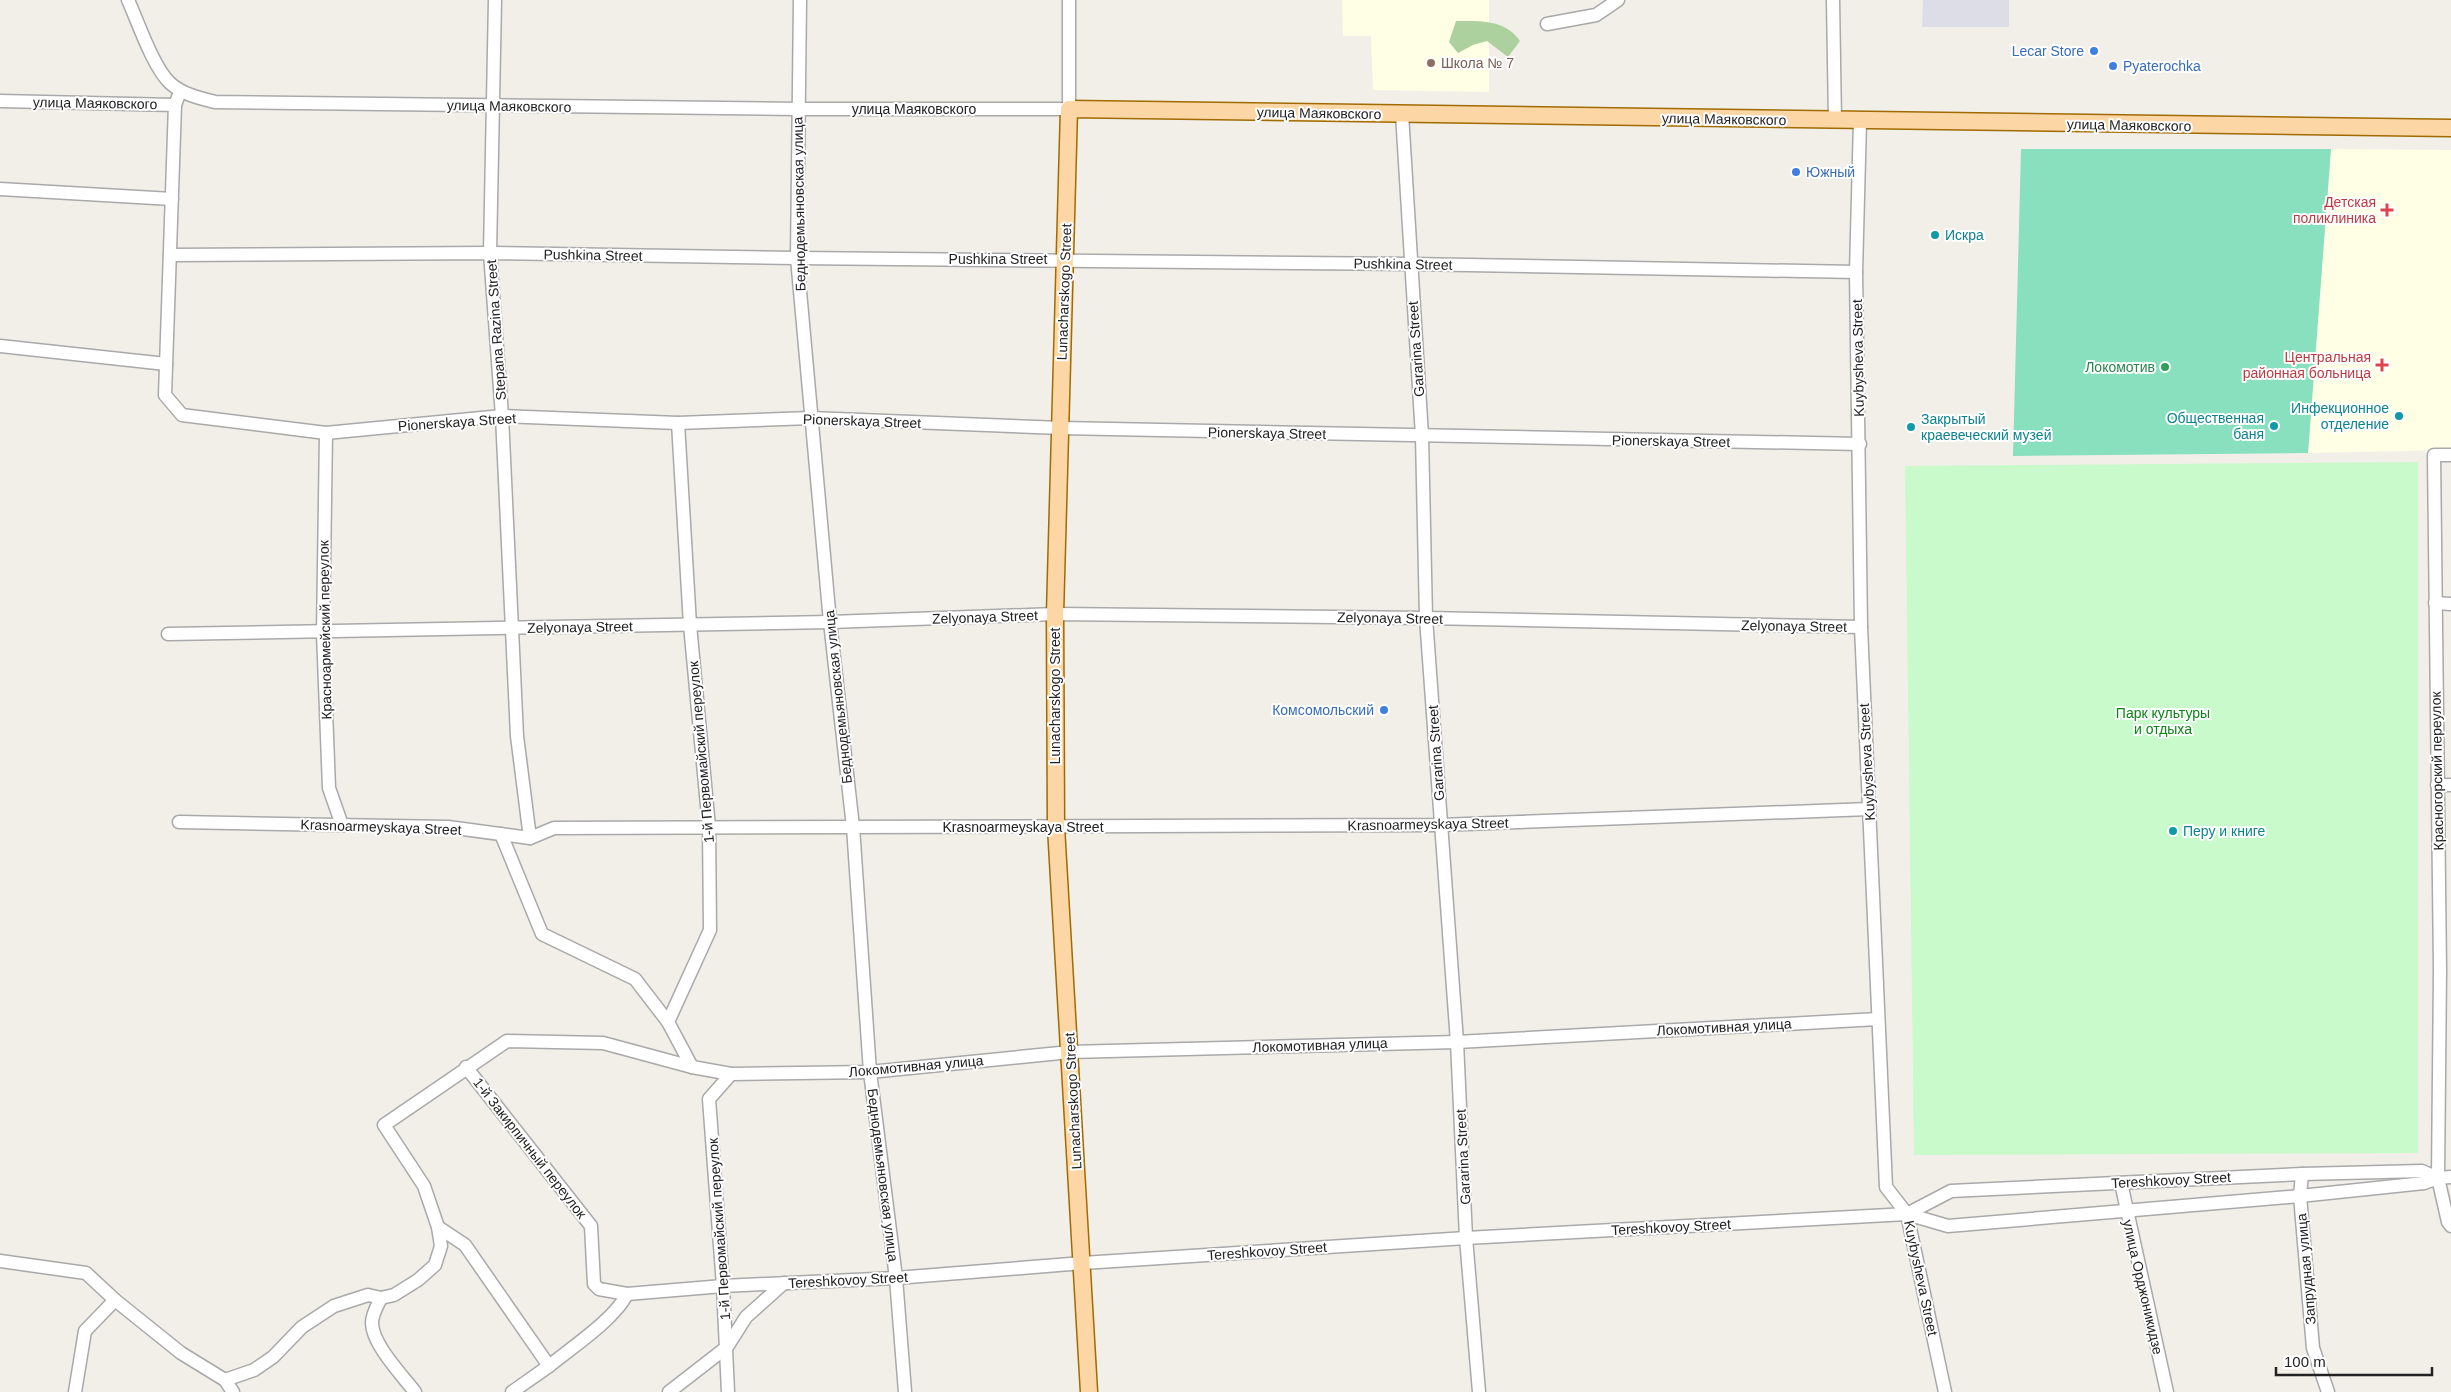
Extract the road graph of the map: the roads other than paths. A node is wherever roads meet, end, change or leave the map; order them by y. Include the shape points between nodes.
1 (128, 0) edge
2 (495, 0) edge
3 (800, 0) edge
4 (1069, 0) edge
5 (1618, 0) edge
6 (1833, 0) edge
7 (1547, 24) dead end
8 (185, 93) junction
9 (0, 101) edge
10 (175, 104) junction
11 (494, 105) junction
12 (798, 109) junction
13 (1069, 109) junction
14 (1402, 114) junction
15 (1836, 121) junction
16 (1860, 121) junction
17 (2451, 128) edge
18 (0, 189) edge
19 (172, 199) junction
20 (490, 253) junction
21 (170, 255) junction
22 (797, 258) junction
23 (1066, 259) junction
24 (1410, 264) junction
25 (1856, 272) junction
26 (0, 346) edge
27 (166, 364) junction
28 (502, 416) junction
29 (811, 418) junction
30 (678, 423) junction
31 (1061, 428) junction
32 (326, 433) junction
33 (1422, 436) junction
34 (1860, 444) junction
35 (2451, 454) edge
36 (2435, 603) junction
37 (2451, 604) edge
38 (1055, 614) junction
39 (1426, 618) junction
40 (830, 622) junction
41 (690, 625) junction
42 (1861, 627) junction
43 (512, 628) junction
44 (323, 632) junction
45 (168, 634) dead end
46 (2437, 785) junction
47 (2451, 785) edge
48 (1869, 809) junction
49 (179, 822) dead end
50 (342, 825) junction
51 (1440, 825) junction
52 (709, 827) junction
53 (853, 827) junction
54 (1056, 827) junction
55 (501, 834) junction
56 (530, 838) junction
57 (2446, 970) edge
58 (1878, 1019) junction
59 (668, 1022) junction
60 (1457, 1042) junction
61 (1070, 1052) junction
62 (466, 1067) junction
63 (692, 1067) junction
64 (870, 1072) junction
65 (731, 1074) junction
66 (2302, 1174) junction
67 (2444, 1178) edge
68 (2121, 1183) junction
69 (2300, 1196) junction
70 (2126, 1210) junction
71 (1908, 1214) junction
72 (2451, 1226) edge
73 (438, 1227) junction
74 (1466, 1238) junction
75 (0, 1261) edge
76 (1082, 1263) junction
77 (896, 1278) junction
78 (784, 1283) junction
79 (723, 1286) junction
80 (627, 1294) junction
81 (381, 1298) junction
82 (115, 1300) junction
83 (727, 1347) junction
84 (549, 1366) junction
85 (225, 1380) junction
86 (79, 1389) edge
87 (233, 1392) edge
88 (415, 1392) edge
89 (512, 1392) edge
90 (669, 1392) edge
91 (728, 1392) edge
92 (905, 1392) edge
93 (1089, 1392) edge
94 (1479, 1392) edge
95 (1945, 1392) edge
96 (2167, 1392) edge
97 (2328, 1392) edge

1 - 8 street via 153,56 169,82
2 - 11 street, Stepana Razina Street
3 - 12 street, Беднодемьяновская улица
4 - 13 street, Lunacharskogo Street
5 - 7 street via 1596,15
6 - 15 street
8 - 10 street, улица Маяковского
8 - 11 street, улица Маяковского via 215,102
9 - 10 street, улица Маяковского
10 - 19 street, Pionerskaya Street
11 - 12 street, улица Маяковского
11 - 20 street, Stepana Razina Street
12 - 13 street, улица Маяковского
12 - 22 street, Беднодемьяновская улица
13 - 14 main road, улица Маяковского
13 - 23 main road, Lunacharskogo Street
14 - 15 main road, улица Маяковского
14 - 24 street, Gararina Street
15 - 16 main road, улица Маяковского
16 - 17 main road, улица Маяковского
16 - 25 street, Kuybysheva Street
18 - 19 street
19 - 21 street, Pionerskaya Street
20 - 21 street, Pushkina Street
20 - 22 street, Pushkina Street
20 - 28 street, Stepana Razina Street
21 - 27 street, Pionerskaya Street
22 - 23 street, Pushkina Street
22 - 29 street, Беднодемьяновская улица
23 - 24 street, Pushkina Street
23 - 31 main road, Lunacharskogo Street
24 - 25 street, Pushkina Street
24 - 33 street, Gararina Street
25 - 34 street, Kuybysheva Street
26 - 27 street
27 - 32 street, Pionerskaya Street via 165,395 182,415
28 - 30 street, Pionerskaya Street
28 - 32 street, Pionerskaya Street
28 - 43 street, Stepana Razina Street
29 - 30 street, Pionerskaya Street
29 - 31 street, Pionerskaya Street
29 - 40 street, Беднодемьяновская улица
30 - 41 street, 1-й Первомайский переулок
31 - 33 street, Pionerskaya Street
31 - 38 main road, Lunacharskogo Street
32 - 44 street, Красноармейский переулок
33 - 34 street, Pionerskaya Street
33 - 39 street, Gararina Street
34 - 42 street, Kuybysheva Street
35 - 36 street, Красногорский переулок via 2434,455
36 - 37 street
36 - 46 street, Красногорский переулок
38 - 39 street, Zelyonaya Street
38 - 40 street, Zelyonaya Street
38 - 54 main road, Lunacharskogo Street
39 - 42 street, Zelyonaya Street
39 - 51 street, Gararina Street
40 - 41 street, Zelyonaya Street
40 - 53 street, Беднодемьяновская улица
41 - 43 street, Zelyonaya Street
41 - 52 street, 1-й Первомайский переулок
42 - 48 street, Kuybysheva Street
43 - 44 street, Zelyonaya Street
43 - 56 street, Stepana Razina Street via 517,736
44 - 45 street, Zelyonaya Street
44 - 50 street, Красноармейский переулок via 329,788
46 - 47 street
46 - 57 street, Красногорский переулок
48 - 51 street, Krasnoarmeyskaya Street
48 - 58 street, Kuybysheva Street
49 - 50 street, Krasnoarmeyskaya Street
50 - 55 street, Krasnoarmeyskaya Street via 448,827
51 - 54 street, Krasnoarmeyskaya Street
51 - 60 street, Gararina Street
52 - 53 street, Krasnoarmeyskaya Street
52 - 56 street, Krasnoarmeyskaya Street via 554,828
52 - 59 street, 1-й Первомайский переулок via 710,930
53 - 54 street, Krasnoarmeyskaya Street
53 - 64 street, Беднодемьяновская улица
54 - 61 main road, Lunacharskogo Street
55 - 56 street, Krasnoarmeyskaya Street
55 - 59 street via 542,934 635,979
57 - 67 street, Красногорский переулок
58 - 60 street, Локомотивная улица
58 - 71 street, Kuybysheva Street via 1886,1187
59 - 63 street
60 - 61 street, Локомотивная улица
60 - 74 street, Gararina Street
61 - 64 street, Локомотивная улица
61 - 76 main road, Lunacharskogo Street
62 - 63 street, Локомотивная улица via 507,1041 602,1043
62 - 73 street, Локомотивная улица via 384,1125 424,1186
62 - 80 street, 1-й Закирпичный переулок via 591,1226 594,1284 599,1290
63 - 65 street, Локомотивная улица
64 - 65 street, Локомотивная улица
64 - 77 street, Беднодемьяновская улица
65 - 79 street, 1-й Первомайский переулок via 709,1099
66 - 67 street, Tereshkovoy Street via 2422,1171
66 - 68 street, Tereshkovoy Street
66 - 69 street, Запрудная улица
67 - 69 street, Tereshkovoy Street
67 - 72 street, Красногорский переулок
68 - 70 street, улица Орджоникидзе
68 - 71 street, Tereshkovoy Street via 1951,1191
69 - 70 street, Tereshkovoy Street
69 - 97 street, Запрудная улица via 2313,1348
70 - 71 street, Tereshkovoy Street via 1948,1226
70 - 96 street, улица Орджоникидзе
71 - 74 street, Tereshkovoy Street
71 - 95 street, Kuybysheva Street
73 - 81 street, Локомотивная улица via 441,1246 435,1265 394,1295
73 - 84 street via 465,1245
74 - 76 street, Tereshkovoy Street
74 - 94 street, Gararina Street
75 - 82 street via 86,1273
76 - 77 street, Tereshkovoy Street
76 - 93 main road, Lunacharskogo Street
77 - 78 street, Tereshkovoy Street
77 - 92 street, Беднодемьяновская улица
78 - 79 street, Tereshkovoy Street
78 - 83 street via 746,1317
79 - 80 street, Tereshkovoy Street
79 - 83 street, 1-й Первомайский переулок
80 - 84 street via 599,1325
81 - 85 street, Локомотивная улица via 368,1295 334,1306 302,1328 273,1357 254,1370
81 - 88 street via 374,1310 372,1324 379,1345
82 - 85 street via 181,1353
82 - 86 street via 85,1331
83 - 90 street
83 - 91 street, 1-й Первомайский переулок
84 - 89 street
85 - 87 street

